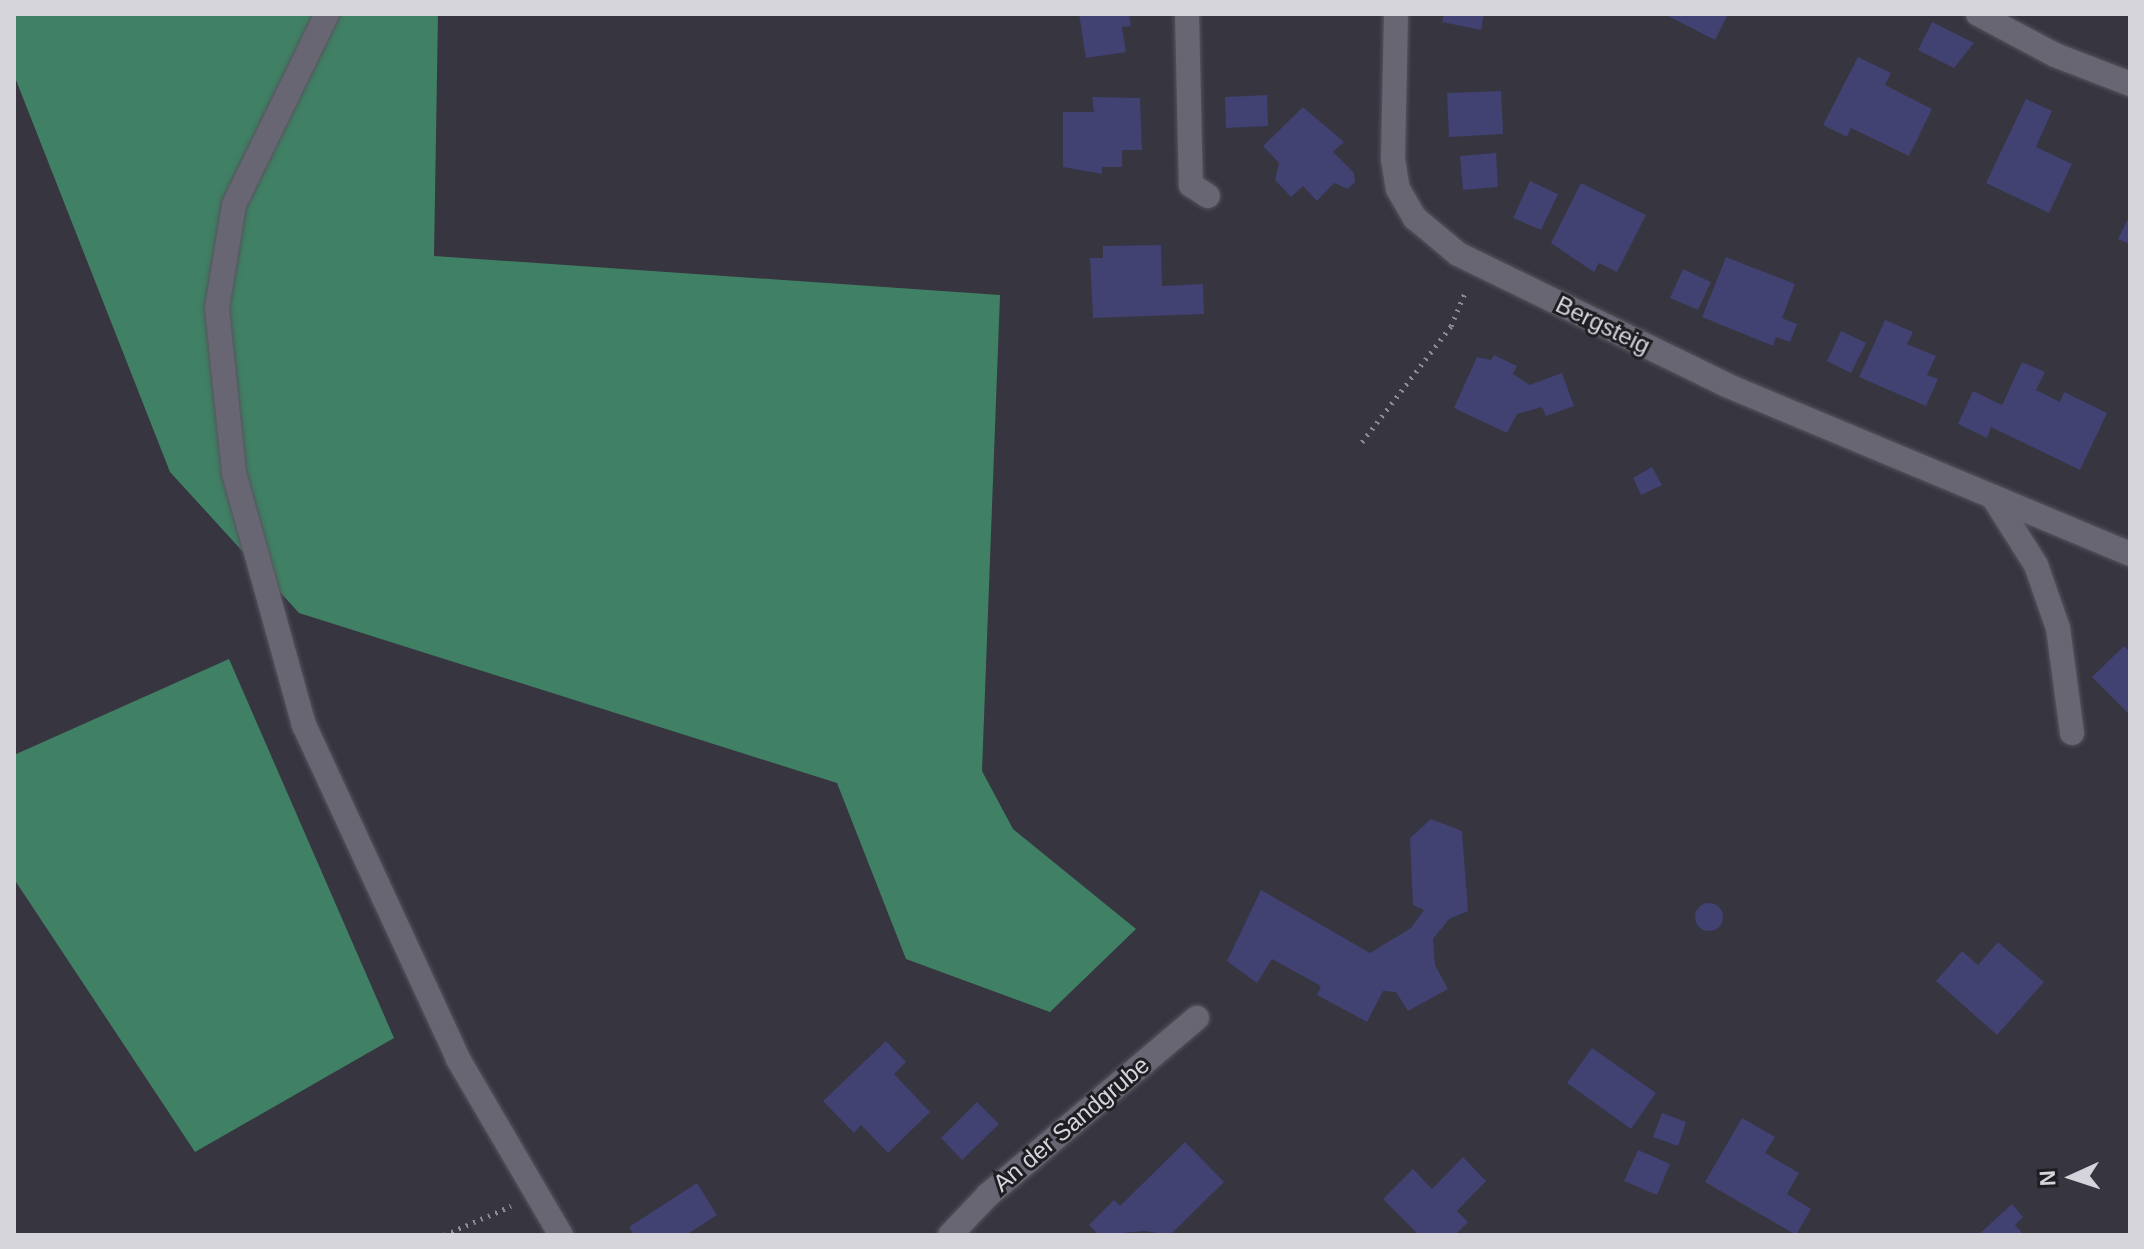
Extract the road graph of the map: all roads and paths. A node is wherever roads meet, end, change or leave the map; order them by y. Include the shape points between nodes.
1 (327, 14) edge
2 (1187, 14) edge
3 (1396, 14) edge
4 (1978, 14) edge
5 (2130, 84) edge
6 (1208, 196) dead end
7 (1477, 263) junction
8 (1362, 442) dead end
9 (1993, 497) junction
10 (2130, 554) edge
11 (2072, 733) dead end
12 (1197, 1018) dead end
13 (534, 1195) junction
14 (444, 1235) edge
15 (561, 1235) edge
16 (950, 1235) edge

1 - 13 street via 234,205 217,308 234,473 304,725 458,1059
2 - 6 street via 1191,185
3 - 7 street, Bergsteig via 1393,159 1398,189 1415,218
4 - 5 street via 2055,55
7 - 8 path via 1451,326
7 - 9 street, Bergsteig via 1726,385
9 - 10 street, Bergsteig
9 - 11 street via 2036,565 2058,628
12 - 16 street, An der Sandgrube via 988,1195
13 - 14 path
13 - 15 street

